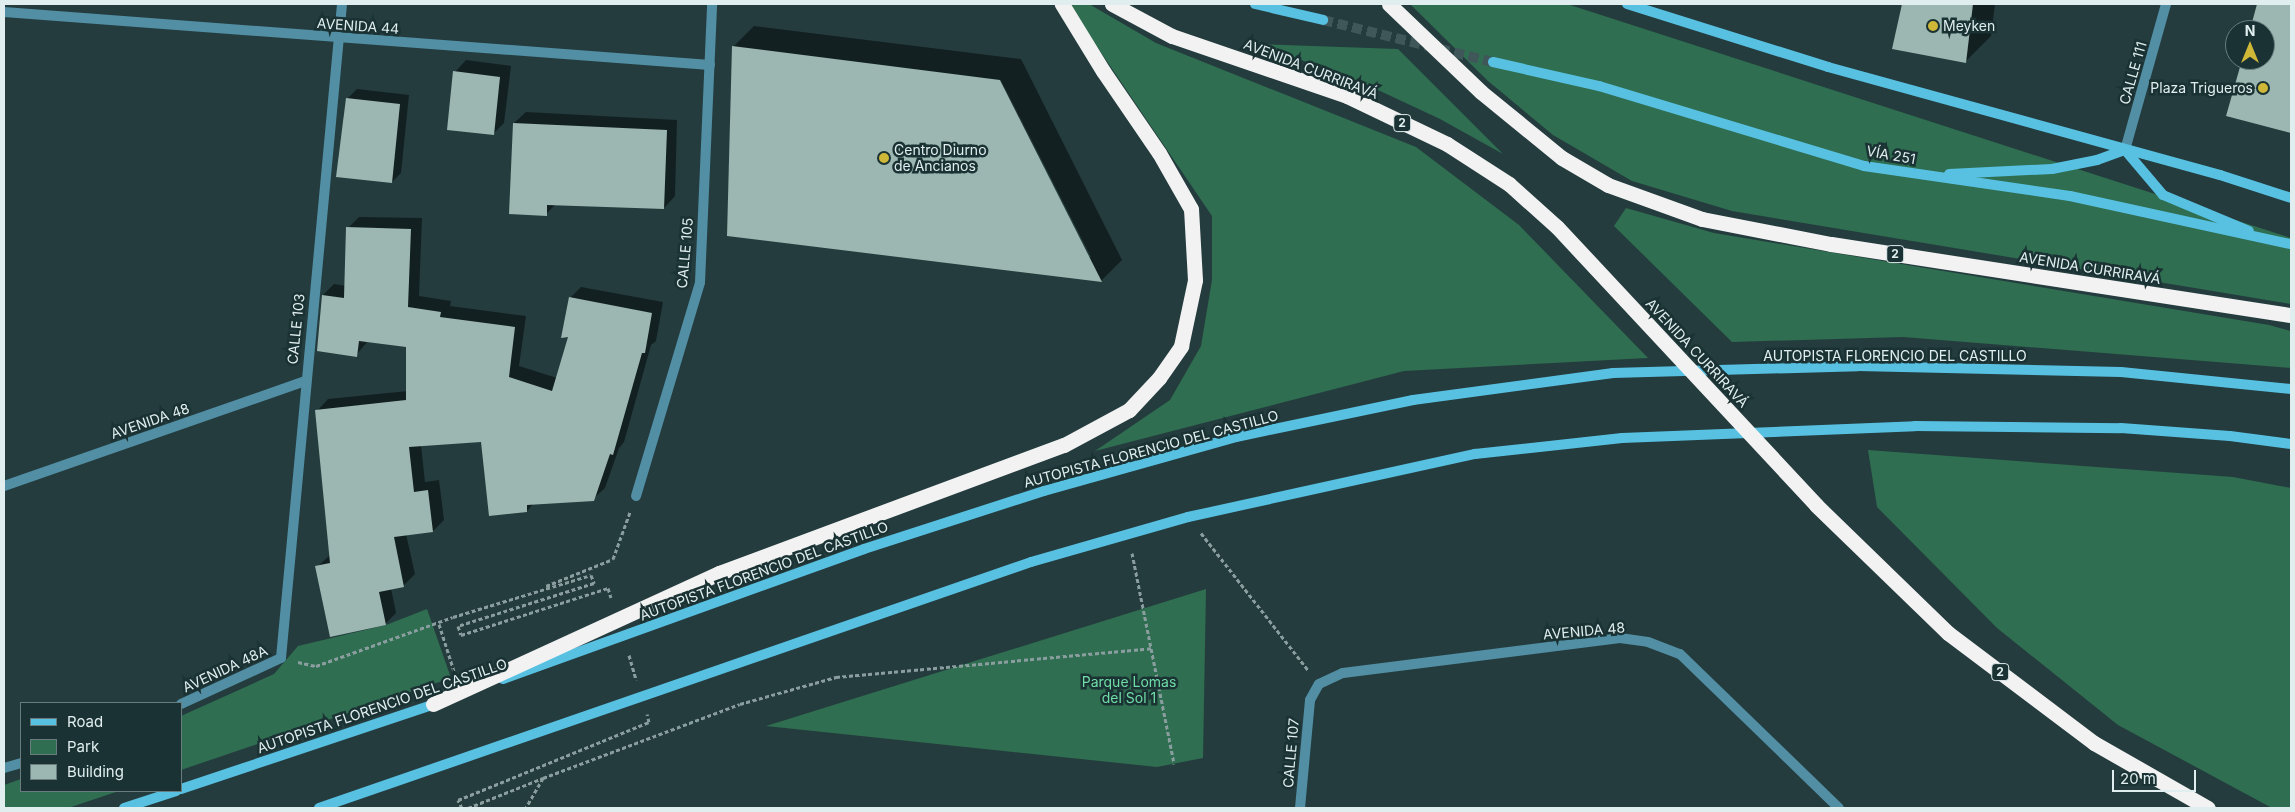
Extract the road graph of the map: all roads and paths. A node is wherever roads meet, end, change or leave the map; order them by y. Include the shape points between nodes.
1 (342, 4) edge
2 (712, 4) edge
3 (1062, 4) edge
4 (1112, 4) edge
5 (1255, 4) edge
6 (1389, 4) edge
7 (1627, 4) edge
8 (2166, 4) edge
9 (4, 12) edge
10 (1323, 20) tunnel mouth
11 (339, 38) junction
12 (1492, 62) tunnel mouth
13 (710, 65) junction
14 (2126, 150) junction
15 (1924, 175) junction
16 (2291, 198) edge
17 (2274, 242) junction
18 (2291, 244) edge
19 (2291, 315) edge
20 (305, 381) junction
21 (2291, 389) edge
22 (2291, 444) edge
23 (4, 486) edge
24 (636, 496) joint
25 (1188, 517) junction
26 (1128, 534) junction
27 (607, 588) dead end
28 (532, 592) junction
29 (439, 624) junction
30 (1152, 648) junction
31 (281, 658) junction
32 (1319, 684) junction
33 (461, 691) junction
34 (182, 704) edge
35 (433, 704) junction
36 (647, 723) dead end
37 (20, 763) edge
38 (1174, 764) dead end
39 (4, 768) edge
40 (543, 778) junction
41 (182, 789) edge
42 (173, 792) edge
43 (124, 808) edge
44 (319, 808) edge
45 (462, 808) edge
46 (468, 808) edge
47 (526, 808) edge
48 (1300, 808) edge
49 (1839, 808) edge
50 (2208, 808) edge

1 - 11 street, CALLE 103
2 - 13 street, CALLE 105
3 - 33 highway via 1103,72 1159,153 1191,209 1195,280 1181,346 1158,378 1129,410 1064,445 719,573
4 - 50 highway, AVENIDA CURRIRAVÁ / 2 via 1172,36 1347,96 1447,144 1510,184 1557,227 1816,505 1948,633 2094,743
5 - 10 main road
6 - 19 highway, AVENIDA CURRIRAVÁ / 2 via 1521,128 1562,158 1608,185 1702,219 1831,244
7 - 14 main road via 1828,67
8 - 14 street, CALLE 111
9 - 11 street, AVENIDA 44
11 - 13 street, AVENIDA 44
11 - 20 street, CALLE 103
12 - 15 main road, VÍA 251 via 1599,86 1864,166
13 - 24 street, CALLE 105 via 700,282
14 - 15 main road via 2052,169
14 - 16 main road
14 - 17 main road via 2163,195
15 - 17 main road, VÍA 251 via 2070,196
17 - 18 main road, VÍA 251
20 - 23 street, AVENIDA 48
20 - 31 street, CALLE 103
21 - 35 main road, AUTOPISTA FLORENCIO DEL CASTILLO via 2121,372 1858,366 1613,373 1413,400 1236,437 1044,491 864,549
22 - 25 main road via 2121,428 1964,427 1622,438 1475,454
24 - 28 path via 613,559
25 - 26 main road
25 - 32 path
26 - 30 path
26 - 44 main road via 1032,562
27 - 28 path via 461,635 458,626 594,583 591,575
28 - 29 path
29 - 31 path via 316,666
29 - 33 path
30 - 38 path
30 - 40 path via 836,677 740,704
31 - 34 street, AVENIDA 48A
32 - 48 street, CALLE 107 via 1310,700
32 - 49 street, AVENIDA 48 via 1343,673 1620,638 1648,642 1680,654
33 - 35 highway
35 - 41 main road, AUTOPISTA FLORENCIO DEL CASTILLO
36 - 45 path via 458,800
37 - 39 street
40 - 46 path
40 - 47 path
42 - 43 main road

